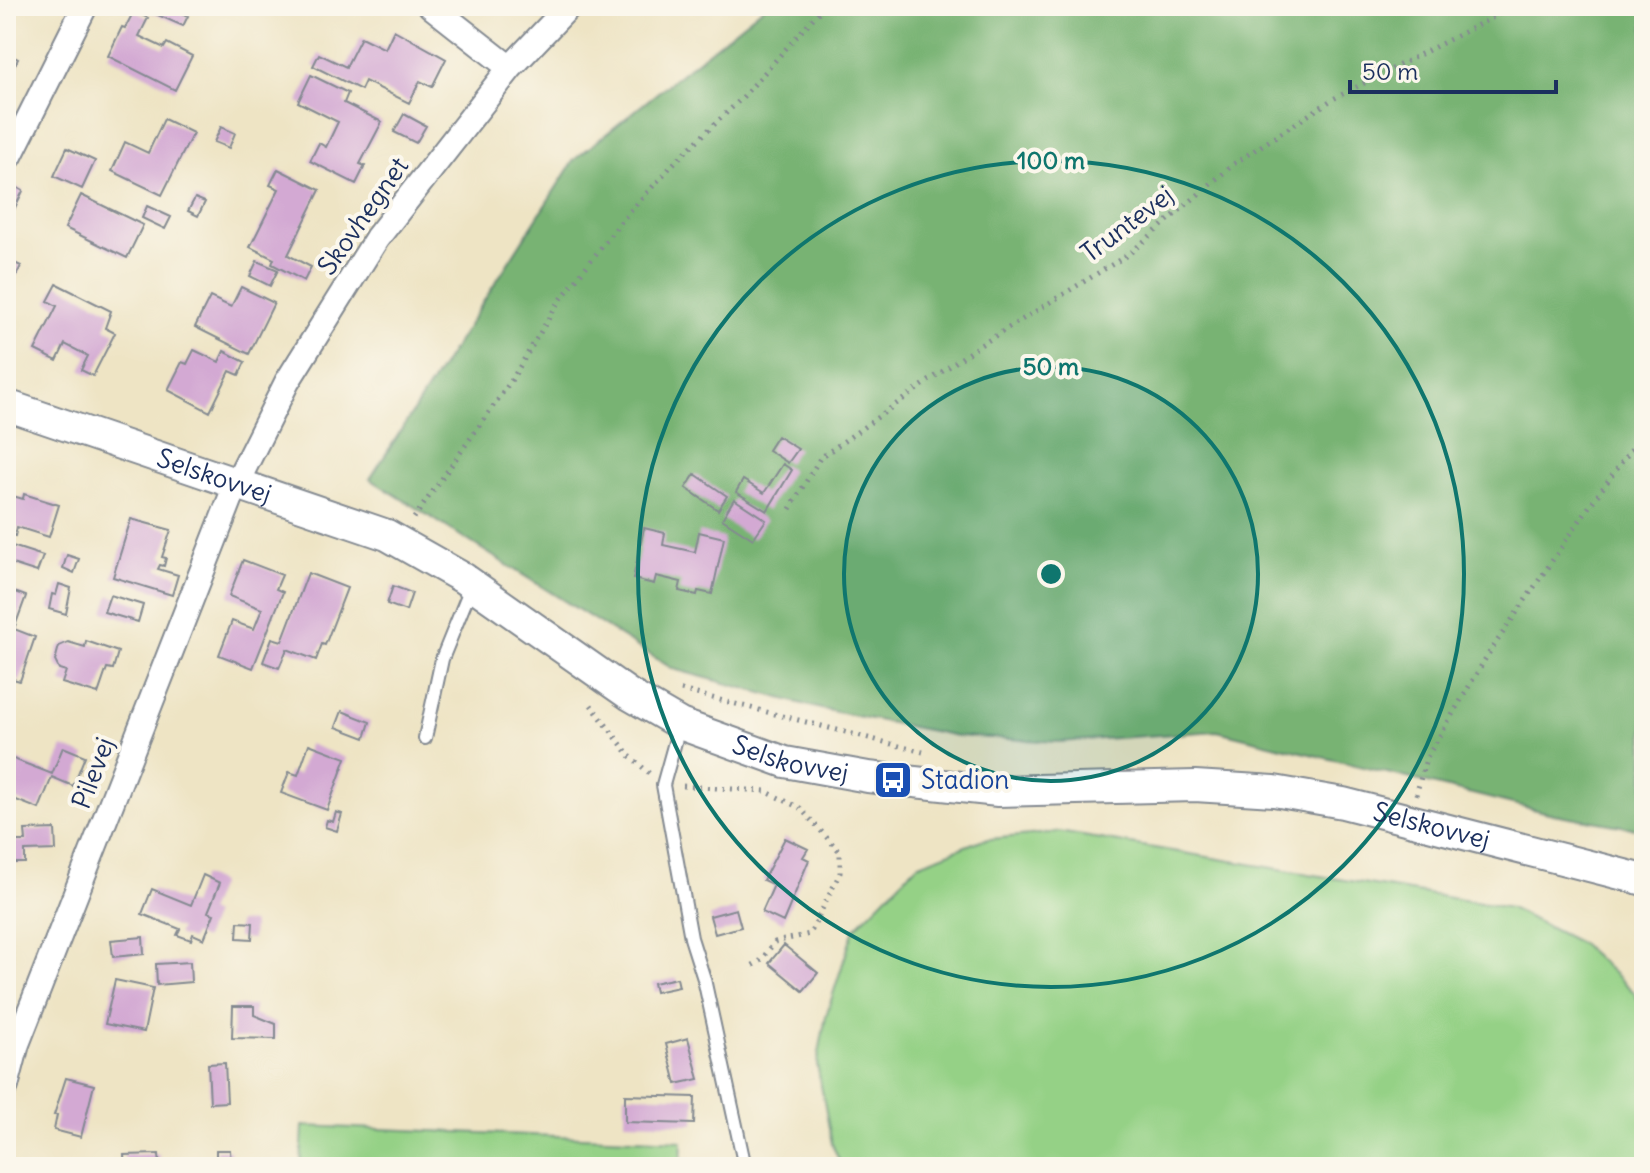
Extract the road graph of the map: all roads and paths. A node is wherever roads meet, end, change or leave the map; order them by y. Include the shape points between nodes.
1 (85, 6) edge
2 (431, 6) edge
3 (569, 6) edge
4 (824, 6) edge
5 (1515, 6) edge
6 (510, 68) junction
7 (6, 154) edge
8 (6, 405) edge
9 (1644, 432) edge
10 (237, 482) junction
11 (790, 509) dead end
12 (409, 525) dead end
13 (472, 585) junction
14 (675, 690) dead end
15 (595, 710) dead end
16 (680, 724) junction
17 (425, 738) dead end
18 (933, 754) dead end
19 (663, 785) junction
20 (1409, 820) junction
21 (1644, 880) edge
22 (748, 968) dead end
23 (6, 1086) edge
24 (745, 1167) edge

1 - 7 street via 10,156
2 - 6 street
3 - 6 street, Skovhegnet
4 - 12 path via 624,218 558,303 511,381
5 - 11 path, Truntevej via 1333,99 1235,163 1129,254 974,349 820,458
6 - 10 street, Skovhegnet via 377,238 287,382
8 - 10 street, Selskovvej
9 - 20 path via 1487,656 1426,759
10 - 13 street, Selskovvej via 387,535
10 - 23 street, Pilevej via 17,1044
13 - 16 street, Selskovvej
13 - 17 lane via 442,659
14 - 18 path
15 - 19 path via 630,756
16 - 19 lane
16 - 20 street, Selskovvej via 785,762 868,777 998,791 1195,786 1274,791
19 - 22 path via 765,791 800,808 840,852 840,873 810,934 775,942
19 - 24 lane via 691,938
20 - 21 street, Selskovvej

